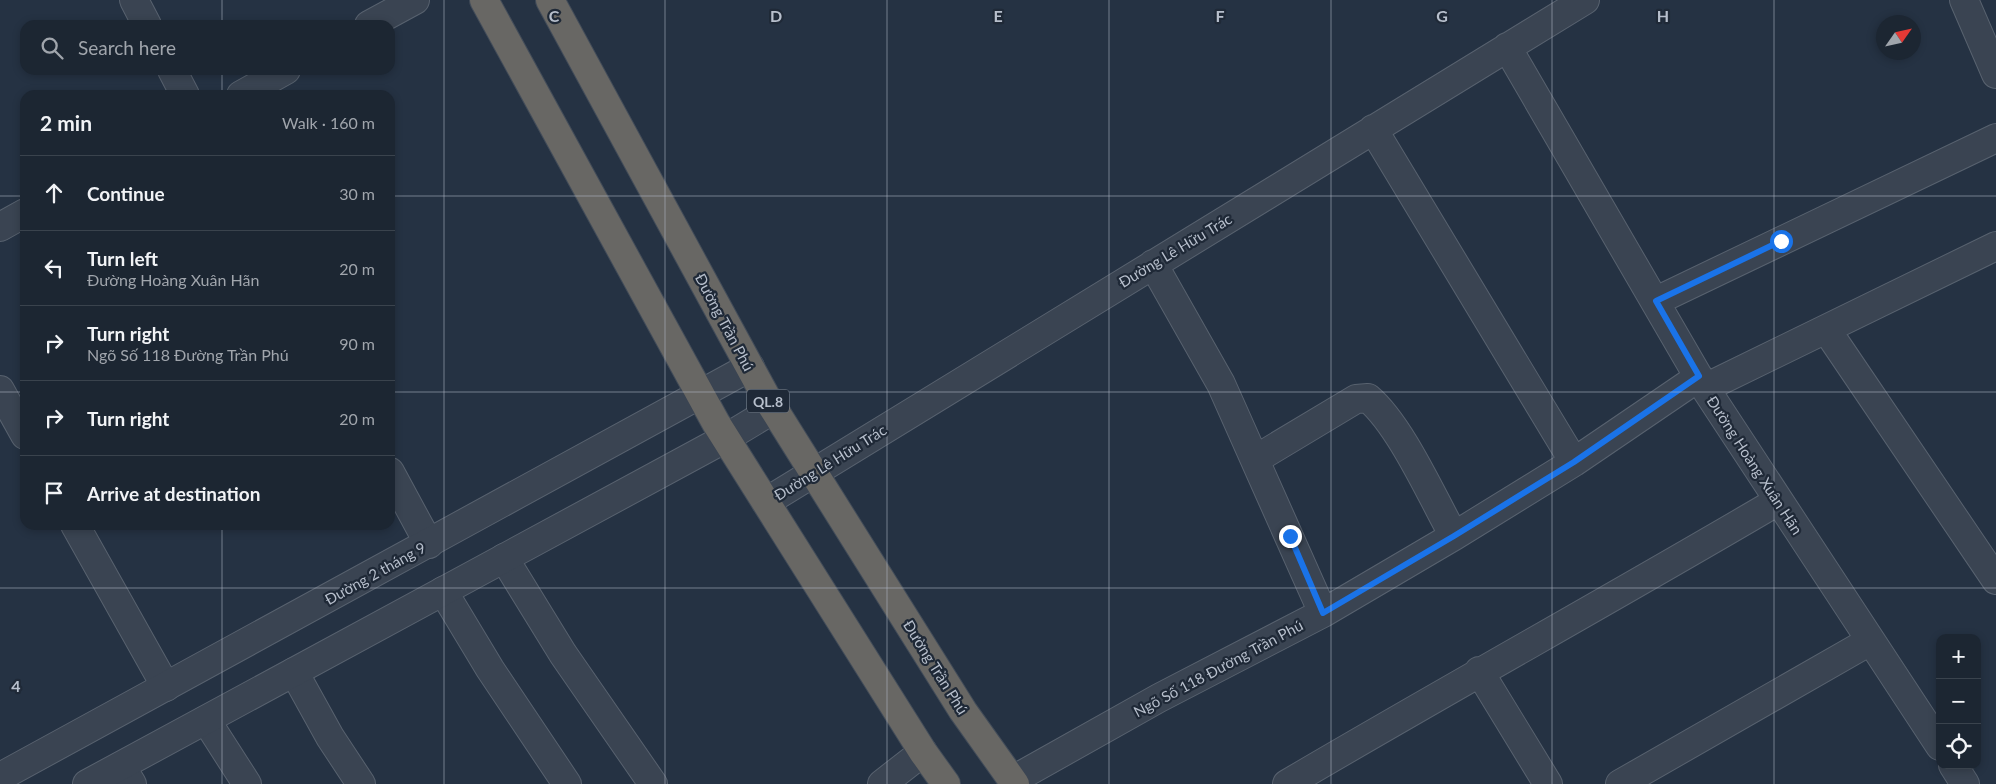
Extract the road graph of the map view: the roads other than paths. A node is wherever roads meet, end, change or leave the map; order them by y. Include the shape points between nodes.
1 (134, 0) edge
2 (415, 0) edge
3 (484, 0) edge
4 (550, 0) edge
5 (1585, 0) edge
6 (1964, 0) edge
7 (144, 20) edge
8 (378, 20) edge
9 (1507, 47) junction
10 (1996, 74) edge
11 (175, 75) edge
12 (277, 75) edge
13 (182, 90) edge
14 (250, 90) edge
15 (1372, 129) junction
16 (1996, 138) edge
17 (20, 216) edge
18 (0, 227) edge
19 (1996, 246) edge
20 (1153, 264) junction
21 (1656, 301) junction
22 (1826, 329) junction
23 (750, 367) junction
24 (1702, 382) junction
25 (0, 390) edge
26 (701, 394) junction
27 (774, 409) junction
28 (20, 426) edge
29 (726, 438) junction
30 (1256, 459) junction
31 (1574, 462) junction
32 (814, 472) junction
33 (395, 481) edge
34 (1778, 501) junction
35 (766, 502) junction
36 (78, 530) edge
37 (1454, 536) junction
38 (429, 544) junction
39 (504, 558) junction
40 (1996, 580) edge
41 (443, 591) junction
42 (1323, 613) junction
43 (1870, 641) junction
44 (1479, 671) junction
45 (294, 672) junction
46 (166, 687) junction
47 (206, 720) junction
48 (1936, 740) edge
49 (923, 752) junction
50 (1956, 769) edge
51 (126, 775) edge
52 (0, 777) edge
53 (1014, 782) edge
54 (87, 784) edge
55 (247, 784) edge
56 (362, 784) edge
57 (567, 784) edge
58 (653, 784) edge
59 (882, 784) edge
60 (946, 784) edge
61 (1287, 784) edge
62 (1548, 784) edge
63 (1620, 784) edge
64 (1965, 784) edge

1 - 7 street
2 - 8 street
3 - 26 highway
4 - 23 highway, Đường Trần Phú / QL.8
5 - 9 street, Đường Lê Hữu Trác
6 - 10 street
9 - 15 street, Đường Lê Hữu Trác
9 - 21 street, Đường Hoàng Xuân Hãn
11 - 13 street
12 - 14 street
15 - 20 street, Đường Lê Hữu Trác
15 - 31 street
16 - 21 street
17 - 18 street
19 - 22 street, Ngõ Số 118 Đường Trần Phú
20 - 30 street via 1221,384
20 - 32 street, Đường Lê Hữu Trác
21 - 24 street, Đường Hoàng Xuân Hãn
22 - 24 street, Ngõ Số 118 Đường Trần Phú
22 - 40 street
23 - 26 street, Đường 2 tháng 9
23 - 27 highway, Đường Trần Phú / QL.8
24 - 31 street, Ngõ Số 118 Đường Trần Phú
24 - 34 street, Đường Hoàng Xuân Hãn
25 - 28 street
26 - 29 highway
26 - 38 street, Đường 2 tháng 9
27 - 29 street
27 - 32 highway, Đường Trần Phú / QL.8
29 - 35 highway
29 - 39 street
30 - 37 street via 1356,399 1368,398 1395,431
30 - 42 street
31 - 37 street, Ngõ Số 118 Đường Trần Phú
32 - 35 street, Đường Lê Hữu Trác
32 - 53 highway, Đường Trần Phú / QL.8 via 963,711
33 - 38 street
34 - 43 street, Đường Hoàng Xuân Hãn
34 - 44 street via 1604,603
35 - 49 highway
36 - 46 street
37 - 42 street, Ngõ Số 118 Đường Trần Phú
38 - 46 street, Đường 2 tháng 9
39 - 41 street
39 - 58 street via 563,654
41 - 45 street
41 - 57 street via 490,669
42 - 53 street, Ngõ Số 118 Đường Trần Phú via 1159,698
43 - 48 street, Đường Hoàng Xuân Hãn
43 - 63 street
44 - 61 street
44 - 62 street
45 - 47 street
45 - 56 street via 330,737
46 - 52 street, Đường 2 tháng 9
47 - 51 street
47 - 55 street
49 - 59 street
49 - 60 highway
50 - 64 street
51 - 54 street

